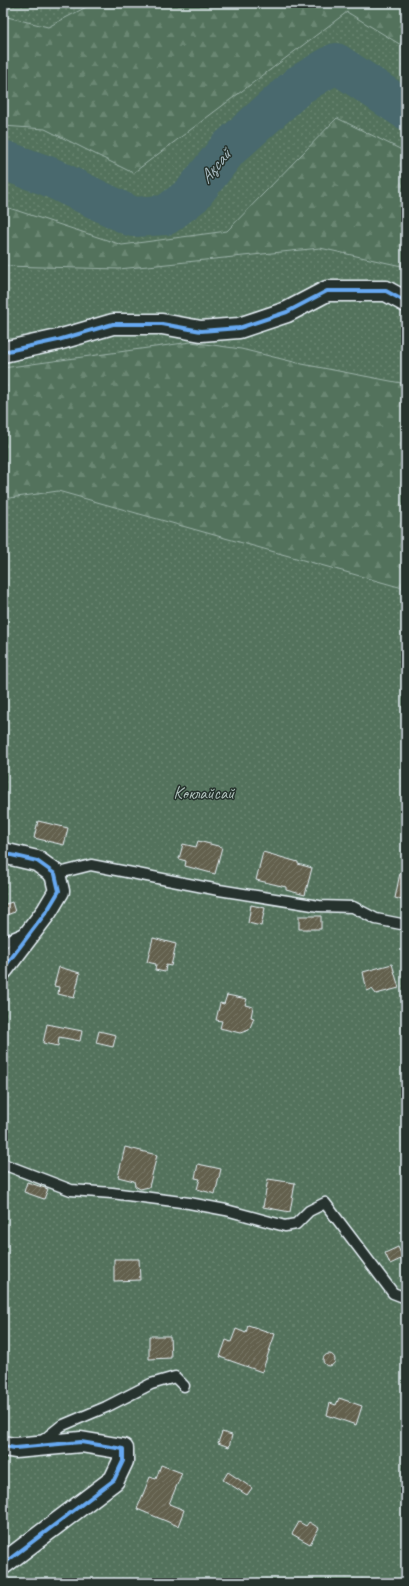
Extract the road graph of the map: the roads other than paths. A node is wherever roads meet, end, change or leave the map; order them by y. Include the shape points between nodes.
1 (406, 302) edge
2 (3, 352) edge
3 (3, 853) edge
4 (55, 874) junction
5 (406, 925) edge
6 (31, 930) junction
7 (3, 942) edge
8 (3, 969) edge
9 (3, 1164) edge
10 (406, 1298) edge
11 (184, 1386) dead end
12 (3, 1446) edge
13 (37, 1446) junction
14 (3, 1564) edge

1 - 2 street via 386,291 327,291 287,312 239,328 201,331 162,324 113,324
3 - 4 street via 37,861
4 - 5 lane via 91,864 219,890 319,906 353,907 376,919
4 - 6 street via 59,891
6 - 7 lane
6 - 8 street
9 - 10 lane via 71,1190 189,1202 285,1226 296,1224 309,1212 325,1203 393,1293
11 - 13 lane via 175,1377 150,1384 106,1407 61,1426
12 - 13 street
13 - 14 street via 82,1442 102,1444 123,1449 123,1461 114,1480

